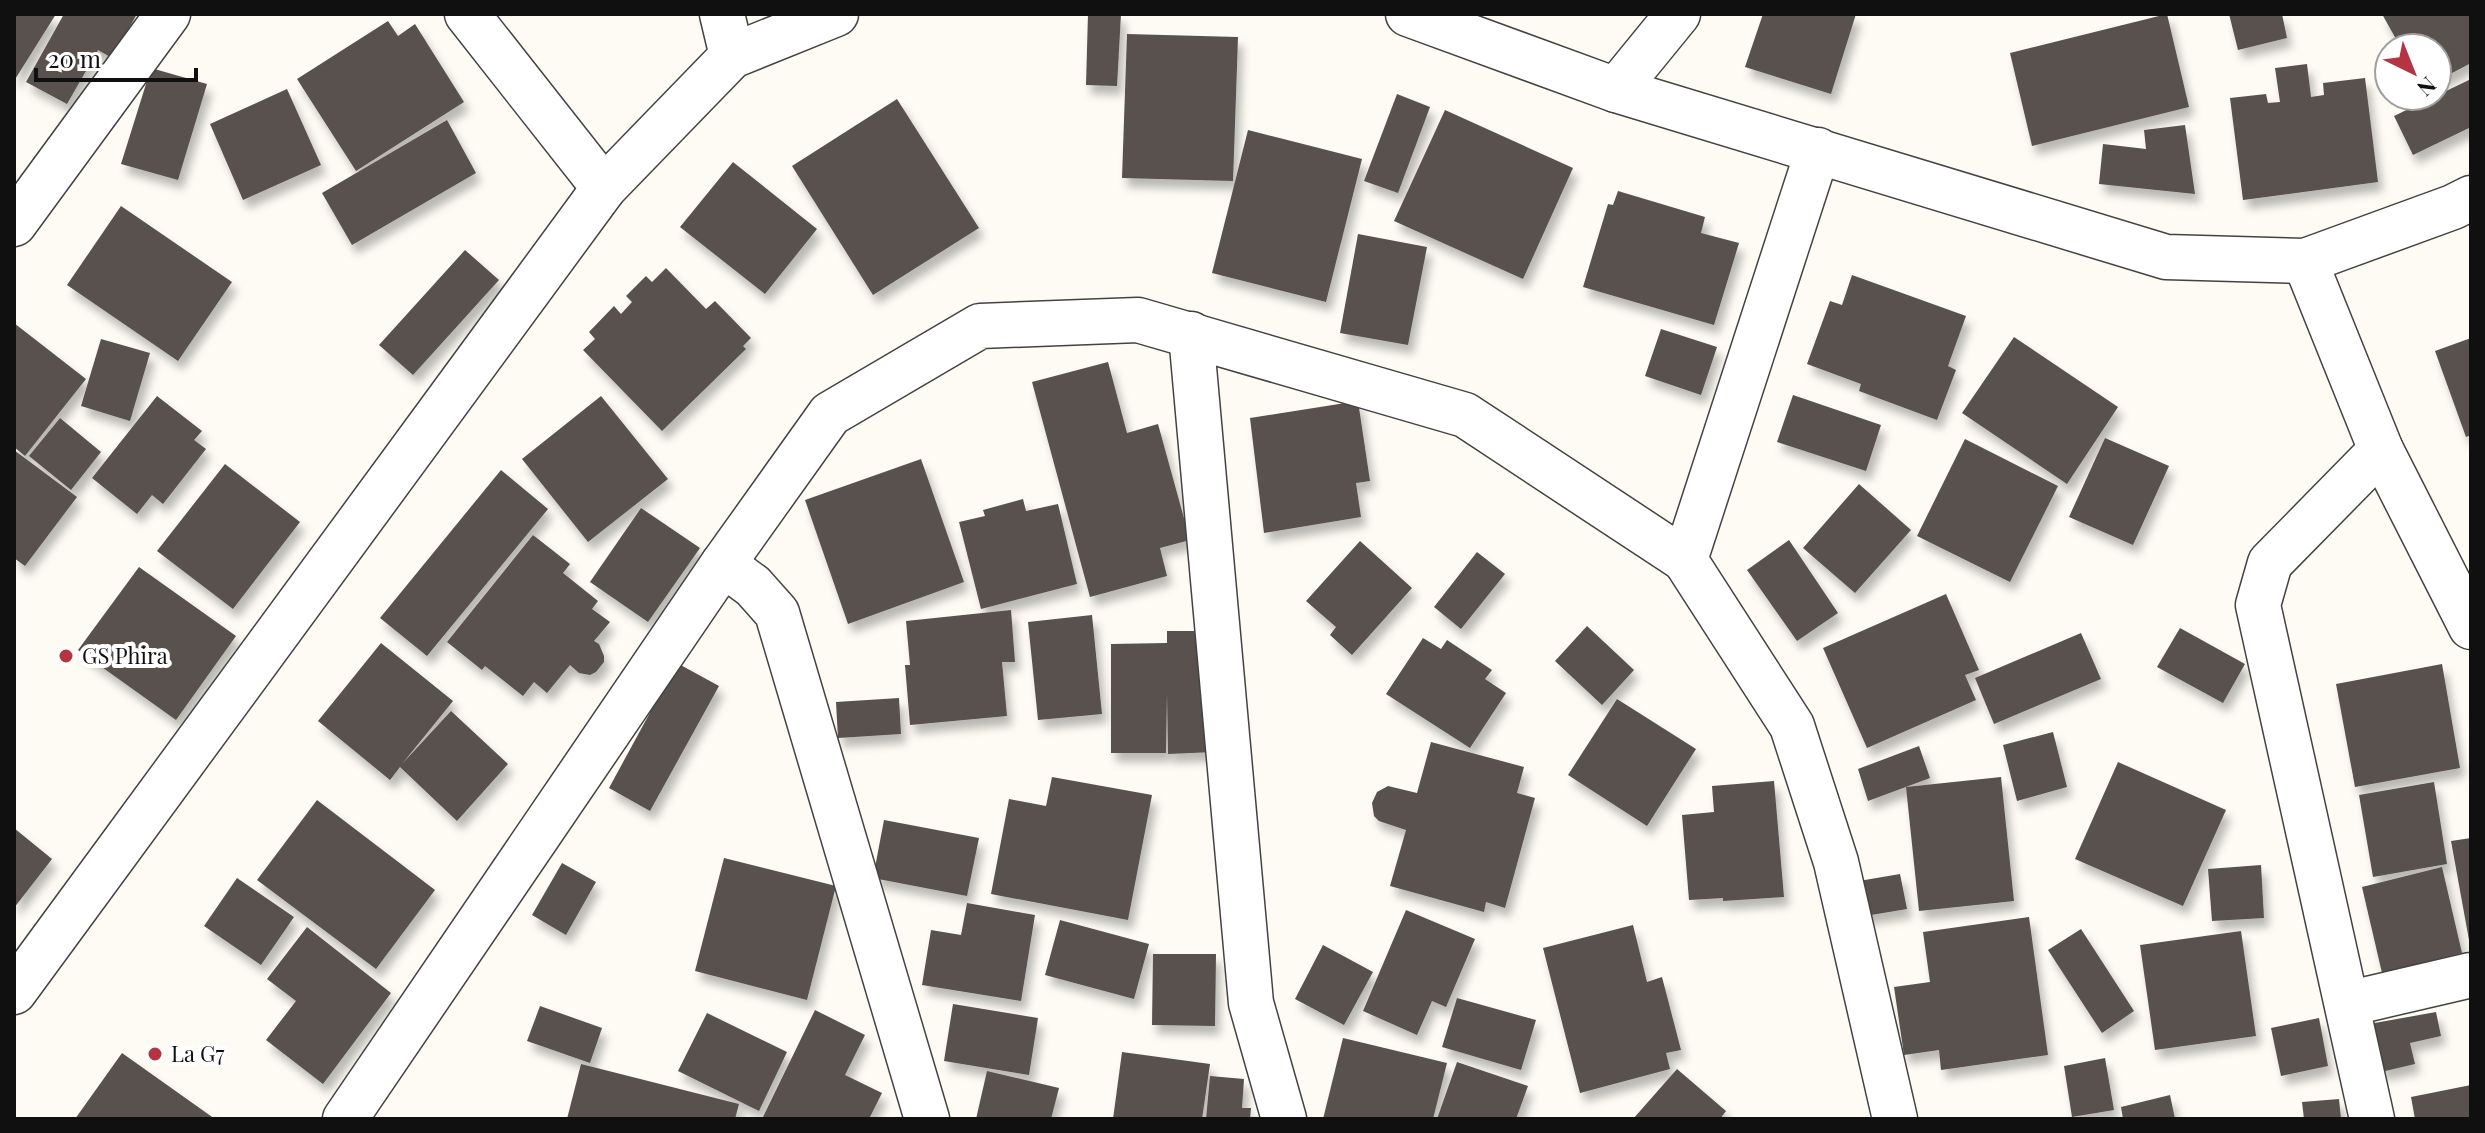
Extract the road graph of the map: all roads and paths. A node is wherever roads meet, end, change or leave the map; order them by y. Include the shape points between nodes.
1 (168, 14) edge
2 (467, 14) edge
3 (722, 14) edge
4 (836, 14) edge
5 (1408, 14) edge
6 (1678, 14) edge
7 (732, 56) junction
8 (1616, 90) junction
9 (1818, 150) junction
10 (604, 188) junction
11 (2471, 198) edge
12 (14, 224) edge
13 (2305, 261) junction
14 (1191, 334) junction
15 (2381, 450) junction
16 (1685, 560) junction
17 (723, 564) junction
18 (2471, 627) edge
19 (2471, 975) edge
20 (14, 992) edge
21 (2347, 1004) junction
22 (345, 1119) edge
23 (927, 1119) edge
24 (1284, 1119) edge
25 (1895, 1119) edge
26 (2372, 1119) edge

1 - 12 street
2 - 10 street
3 - 7 street
4 - 7 street
5 - 8 street
6 - 8 street
7 - 10 street
8 - 9 street
9 - 13 street via 2166,257
9 - 16 street
10 - 20 street
11 - 13 street
13 - 15 street
14 - 16 street via 1465,415
14 - 17 street via 1138,320 980,326 830,414
14 - 24 street via 1251,1003
15 - 18 street
15 - 21 street via 2270,563 2258,605
16 - 25 street via 1792,726 1836,862
17 - 22 street
17 - 23 street via 777,613
19 - 21 street
21 - 26 street

